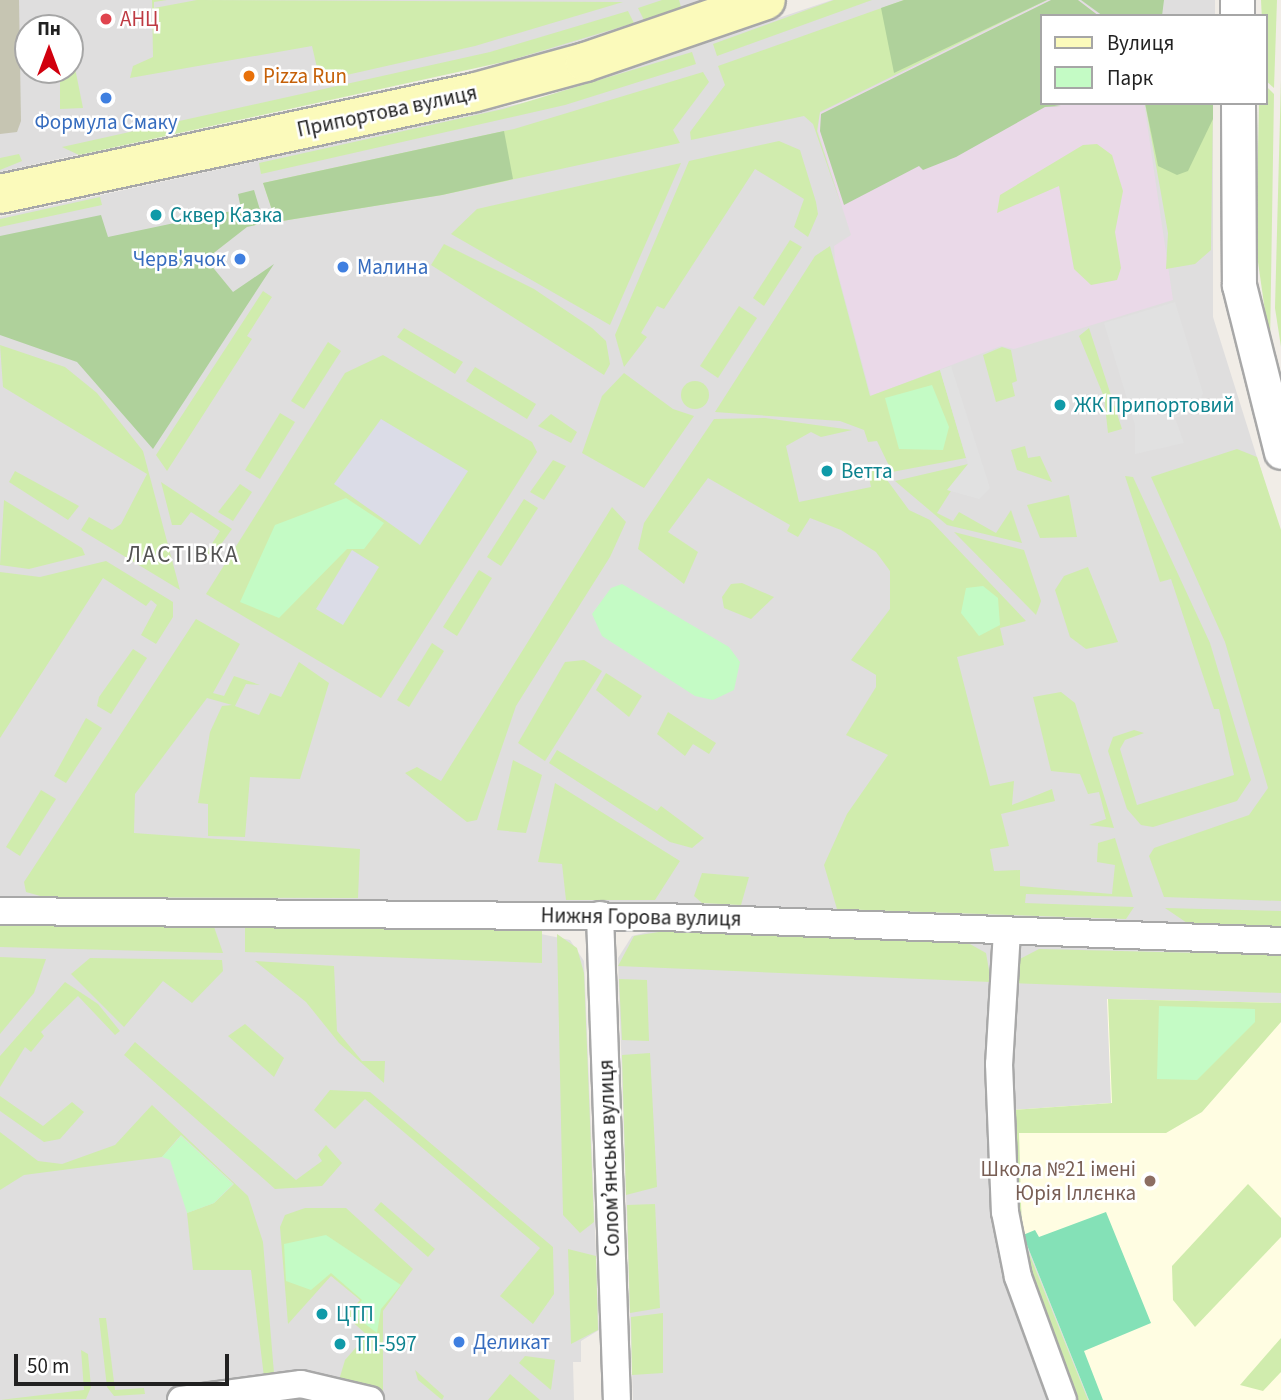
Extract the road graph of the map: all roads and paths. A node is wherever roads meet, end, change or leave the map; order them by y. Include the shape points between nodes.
1 (766, 0) edge
2 (1238, 105) edge
3 (0, 194) edge
4 (1281, 452) edge
5 (0, 911) edge
6 (600, 915) junction
7 (1007, 931) junction
8 (1281, 941) edge
9 (181, 1400) edge
10 (370, 1400) edge
11 (617, 1400) edge
12 (1063, 1400) edge

1 - 3 main road, Припортова вулиця via 585,62 471,93
2 - 4 street via 1239,285
5 - 6 street, Нижня Горова вулиця
6 - 7 street, Нижня Горова вулиця
6 - 11 street, Соломʼянська вулиця
7 - 8 street, Нижня Горова вулиця
7 - 12 street via 999,1064 1005,1212 1018,1277
9 - 10 street via 312,1384

